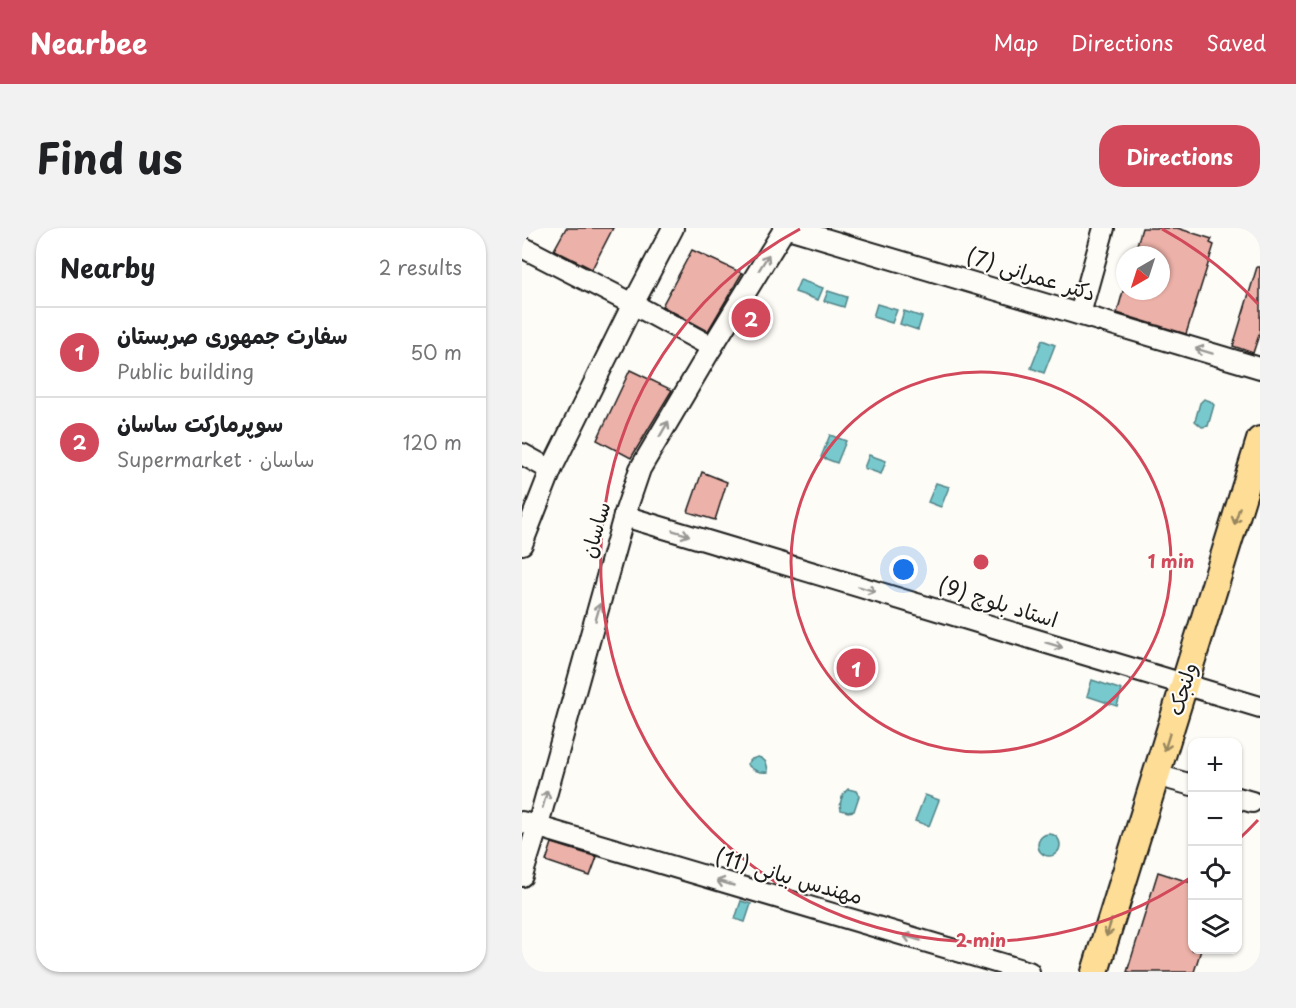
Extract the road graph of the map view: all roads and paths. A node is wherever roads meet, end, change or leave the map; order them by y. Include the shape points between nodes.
1 (673, 228) edge
2 (787, 228) edge
3 (1104, 228) edge
4 (522, 247) edge
5 (633, 304) junction
6 (1080, 314) junction
7 (712, 347) junction
8 (1260, 368) edge
9 (1260, 440) edge
10 (522, 454) edge
11 (551, 470) junction
12 (624, 516) junction
13 (522, 544) edge
14 (1184, 684) junction
15 (1260, 707) edge
16 (1156, 775) junction
17 (1188, 784) edge
18 (529, 825) edge
19 (522, 876) edge
20 (1029, 972) edge
21 (1095, 972) edge

1 - 5 street
2 - 6 street, دکتر عمرانی (7)
7 -> 2 street, ساسان
3 - 6 street
4 - 5 street
5 - 7 street
5 - 11 street
8 -> 6 street, دکتر عمرانی (7)
12 -> 7 street, ساسان via 640,469
9 -> 14 main road, ولنجک
10 - 11 street
11 - 13 street
12 -> 14 street, استاد بلوچ (9)
18 -> 12 street, ساسان
14 - 15 street, استاد بلوچ (9)
14 -> 16 main road, ولنجک
16 - 17 street
16 -> 21 main road, ولنجک
18 - 19 street, ساسان
20 -> 18 street, مهندس بیانی (11)

